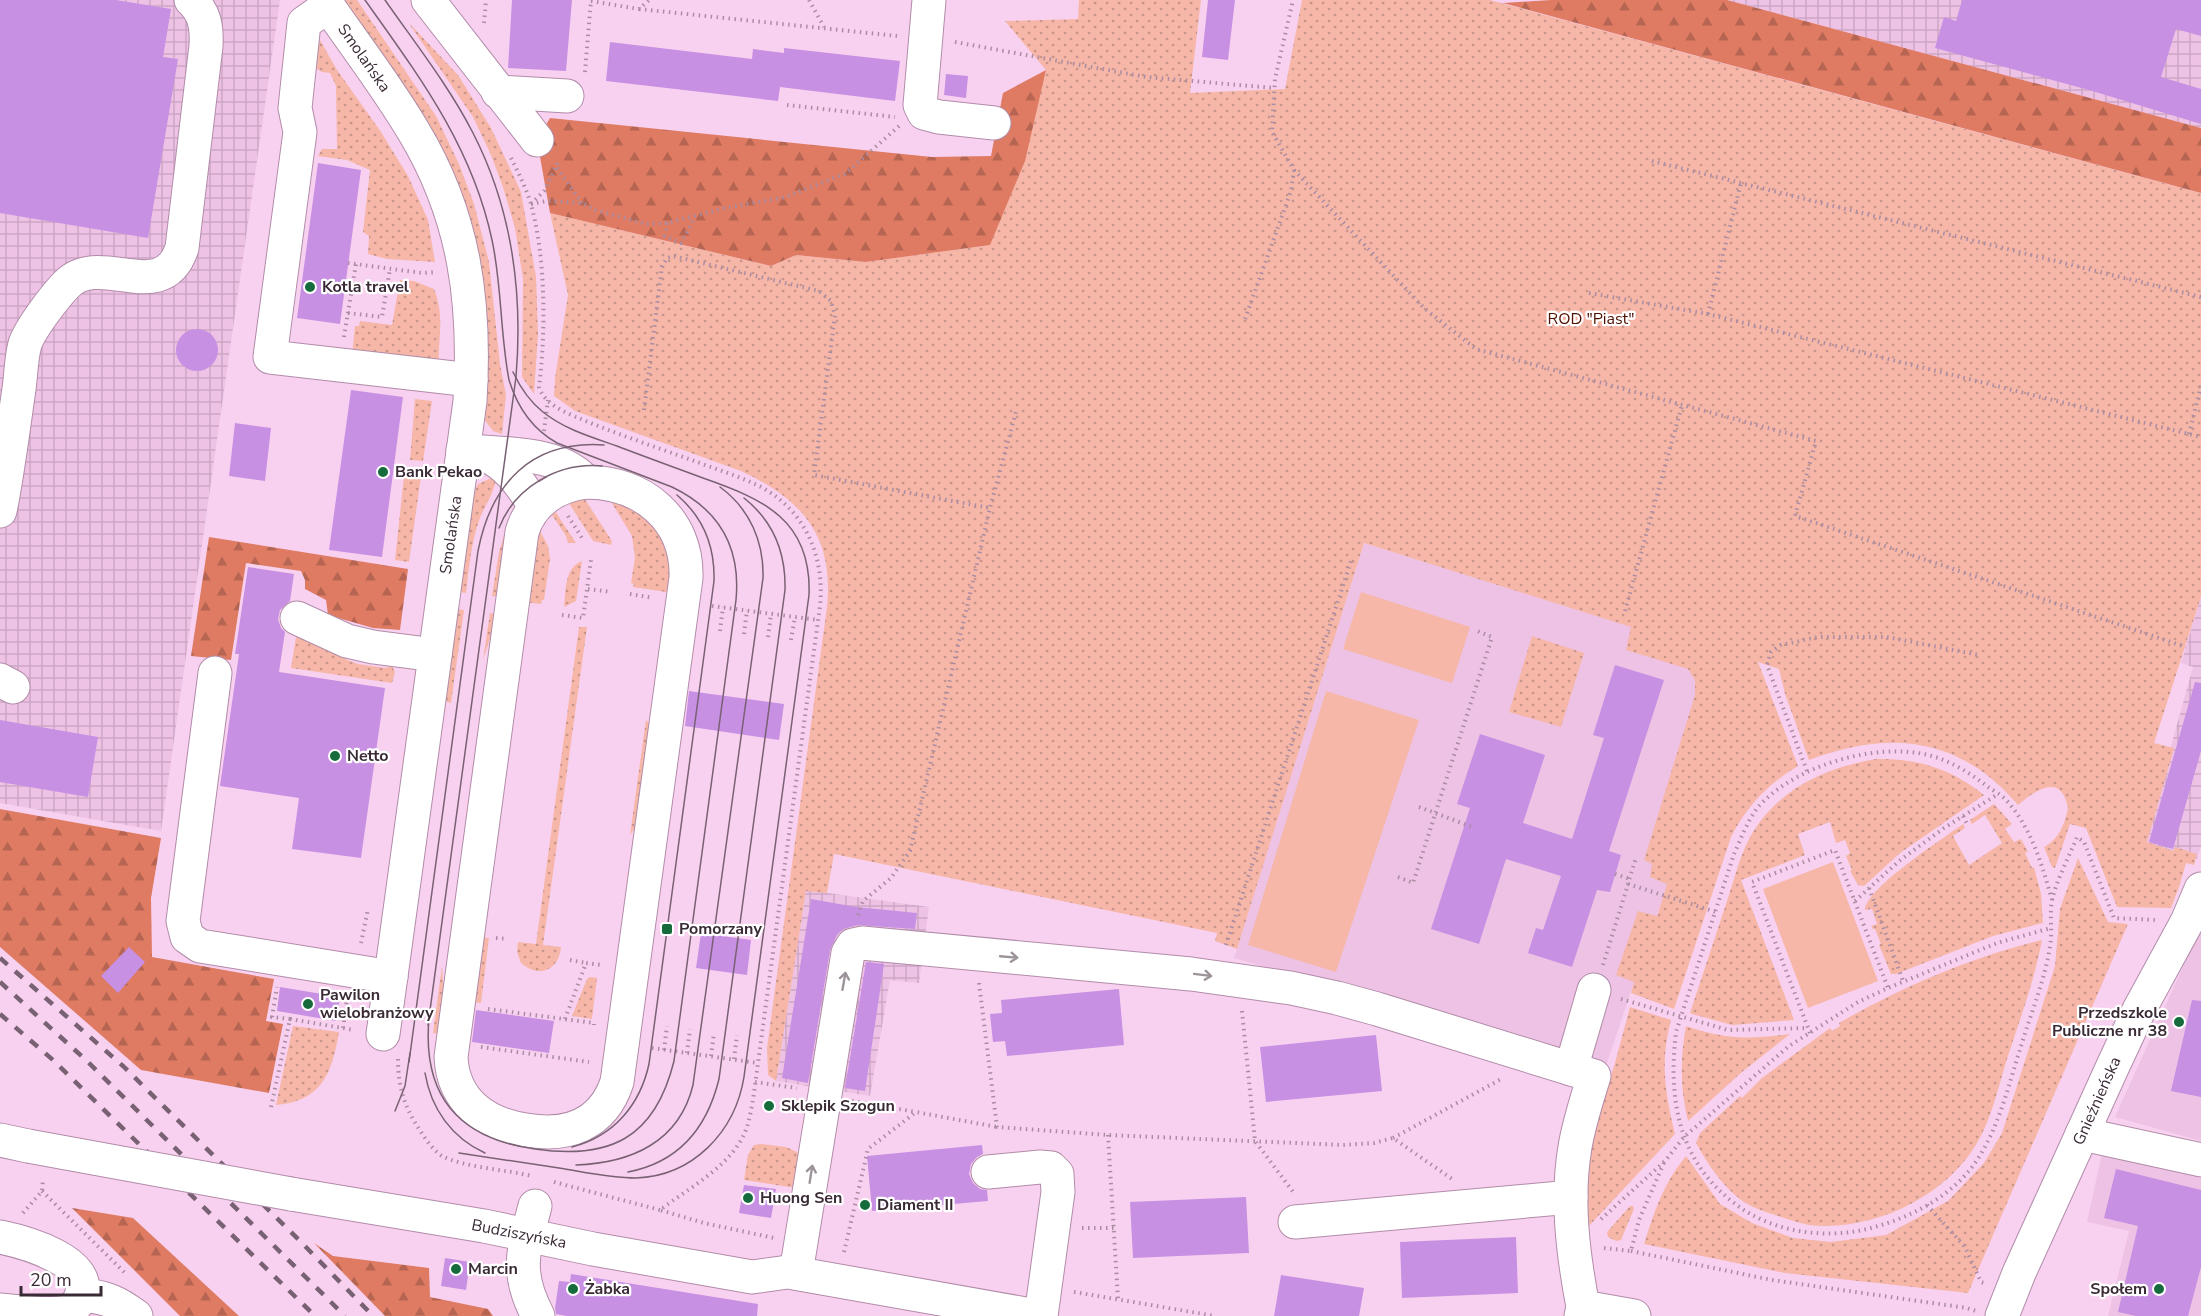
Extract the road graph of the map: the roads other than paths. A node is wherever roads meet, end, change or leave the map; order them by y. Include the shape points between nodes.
1 (191, 0) edge
2 (428, 0) edge
3 (929, 0) edge
4 (326, 3) edge
5 (498, 92) junction
6 (567, 96) dead end
7 (994, 123) dead end
8 (537, 140) dead end
9 (471, 380) junction
10 (470, 451) junction
11 (586, 482) junction
12 (550, 510) junction
13 (0, 512) edge
14 (297, 618) dead end
15 (435, 655) junction
16 (215, 673) dead end
17 (2201, 890) edge
18 (391, 977) junction
19 (1594, 990) road end
20 (378, 1038) road end
21 (1571, 1069) junction
22 (2082, 1134) junction
23 (24, 1153) edge
24 (2201, 1160) edge
25 (988, 1172) dead end
26 (1571, 1197) junction
27 (537, 1200) junction
28 (1305, 1221) road end
29 (1, 1237) edge
30 (792, 1272) junction
31 (82, 1295) junction
32 (1998, 1308) edge
33 (0, 1310) edge
34 (1582, 1311) edge
35 (136, 1316) edge
36 (538, 1316) edge
37 (1039, 1316) edge
38 (1634, 1316) edge

1 - 13 street via 206,22 207,46 179,257 158,276 85,274 69,282 58,294 25,344
2 - 5 street
3 - 7 street via 920,105 924,112 939,117
4 - 9 street, Smolańska via 415,134 444,193 469,289
4 - 9 street via 304,23 295,108 300,132 270,357
5 - 6 street
5 - 8 street
9 - 10 street, Smolańska
10 - 11 street via 561,464
10 - 12 street via 492,458 510,471
10 - 15 street, Smolańska
11 - 12 street via 558,490
11 - 12 street via 618,487 657,506 679,535 686,559 686,578 619,1074 600,1113 579,1127 557,1132 513,1128 482,1116 462,1095 451,1064 520,543 525,521
14 - 15 street via 347,641
15 - 18 street, Smolańska
16 - 18 street via 183,921 187,937 200,946
17 - 22 street, Gnieźnieńska via 2139,1010
18 - 20 street, Smolańska
19 - 21 street
21 - 26 street via 1594,1076 1575,1145
30 -> 21 street via 848,953 853,945 1239,980 1337,998
22 - 24 street
22 - 32 street, Gnieźnieńska
23 - 27 street, Budziszyńska, bridge via 364,1206
25 - 37 street via 1040,1167 1051,1168 1057,1174 1058,1192
26 - 28 street
26 - 34 street
27 - 30 street, Budziszyńska via 752,1277
27 - 36 street via 522,1275
29 - 31 street via 48,1251 74,1269 82,1282
30 - 37 street, Budziszyńska
31 - 33 street via 65,1312
31 - 35 street via 118,1302
34 - 38 street

